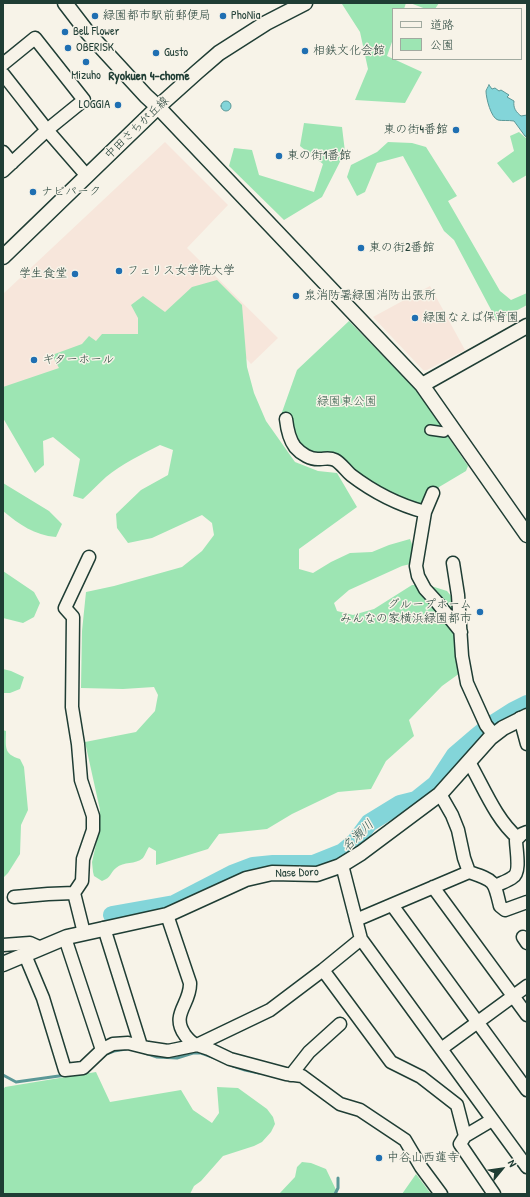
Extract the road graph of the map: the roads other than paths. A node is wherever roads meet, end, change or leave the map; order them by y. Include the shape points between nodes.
1 (65, 3) edge
2 (305, 3) edge
3 (3, 64) edge
4 (3, 74) edge
5 (158, 107) junction
6 (47, 130) junction
7 (3, 152) edge
8 (7, 167) edge
9 (88, 176) junction
10 (3, 257) edge
11 (527, 326) edge
12 (422, 385) junction
13 (286, 418) dead end
14 (430, 430) dead end
15 (444, 432) dead end
16 (433, 493) dead end
17 (425, 512) junction
18 (527, 535) edge
19 (89, 557) dead end
20 (453, 563) dead end
21 (460, 632) junction
22 (524, 717) edge
23 (490, 730) junction
24 (527, 744) edge
25 (469, 762) junction
26 (440, 794) junction
27 (523, 835) edge
28 (342, 865) junction
29 (469, 872) junction
30 (495, 886) junction
31 (433, 887) junction
32 (74, 893) junction
33 (14, 897) dead end
34 (527, 902) edge
35 (392, 905) junction
36 (167, 915) junction
37 (356, 920) junction
38 (104, 928) junction
39 (84, 933) junction
40 (65, 938) junction
41 (361, 939) junction
42 (3, 945) edge
43 (41, 948) junction
44 (24, 955) junction
45 (3, 964) edge
46 (323, 970) junction
47 (527, 986) edge
48 (513, 996) junction
49 (354, 1012) junction
50 (527, 1016) edge
51 (477, 1022) junction
52 (197, 1045) junction
53 (141, 1046) junction
54 (441, 1048) junction
55 (102, 1050) junction
56 (291, 1075) junction
57 (527, 1090) edge
58 (492, 1120) junction
59 (465, 1136) junction
60 (523, 1152) edge
61 (527, 1168) edge
62 (441, 1194) edge
63 (494, 1194) edge

1 - 5 street via 88,33
2 - 5 street, 中田さちが丘線 via 266,23 219,53
3 - 6 street via 35,38 84,100
4 - 6 street
5 - 9 street, 中田さちが丘線
5 - 12 street
6 - 8 street
6 - 9 street
7 - 8 street
9 - 10 street, 中田さちが丘線
11 - 12 street
12 - 18 street
13 - 17 street via 290,438 295,447 304,454 316,459 336,460 350,474 378,492
14 - 15 street
16 - 17 street
17 - 21 street via 416,566 418,576 425,589
19 - 32 street via 65,608 73,617 72,707 81,780 93,816 93,830 83,859 82,881
20 - 21 street
21 - 23 street via 467,684
22 - 23 street, Nase Doro via 503,728
22 - 24 street
23 - 25 street, Nase Doro
25 - 26 street, Nase Doro
25 - 27 street via 502,820 511,832
26 - 28 street, Nase Doro
26 - 29 street via 458,830
27 - 30 street via 516,840 516,874
28 - 36 street, Nase Doro via 317,874 272,873 246,879
28 - 37 street
29 - 30 street via 488,879
29 - 31 street
30 - 34 street via 500,906 506,912
31 - 35 street
31 - 48 street
32 - 33 street
32 - 39 street
35 - 37 street
35 - 51 street
36 - 38 street, Nase Doro
36 - 52 street via 190,983 190,991 179,1015 179,1024 191,1043
37 - 41 street
38 - 39 street, Nase Doro
38 - 53 street
39 - 40 street, Nase Doro
40 - 43 street, Nase Doro
40 - 55 street
41 - 46 street
41 - 54 street
42 - 43 street via 30,943
43 - 44 street, Nase Doro
44 - 45 street, Nase Doro
44 - 55 street via 43,998 65,1070 83,1068
46 - 49 street
46 - 52 street via 270,1010
47 - 48 street
48 - 50 street
48 - 51 street
49 - 56 street via 309,1052
49 - 59 street via 391,1062 420,1078 457,1105
51 - 54 street
51 - 57 street
52 - 53 street via 168,1051
52 - 56 street via 230,1059
53 - 55 street via 128,1043 113,1044
54 - 58 street
56 - 62 street via 302,1076 340,1104 360,1110 405,1140
58 - 59 street
58 - 60 street
59 - 63 street via 460,1144
60 - 61 street

